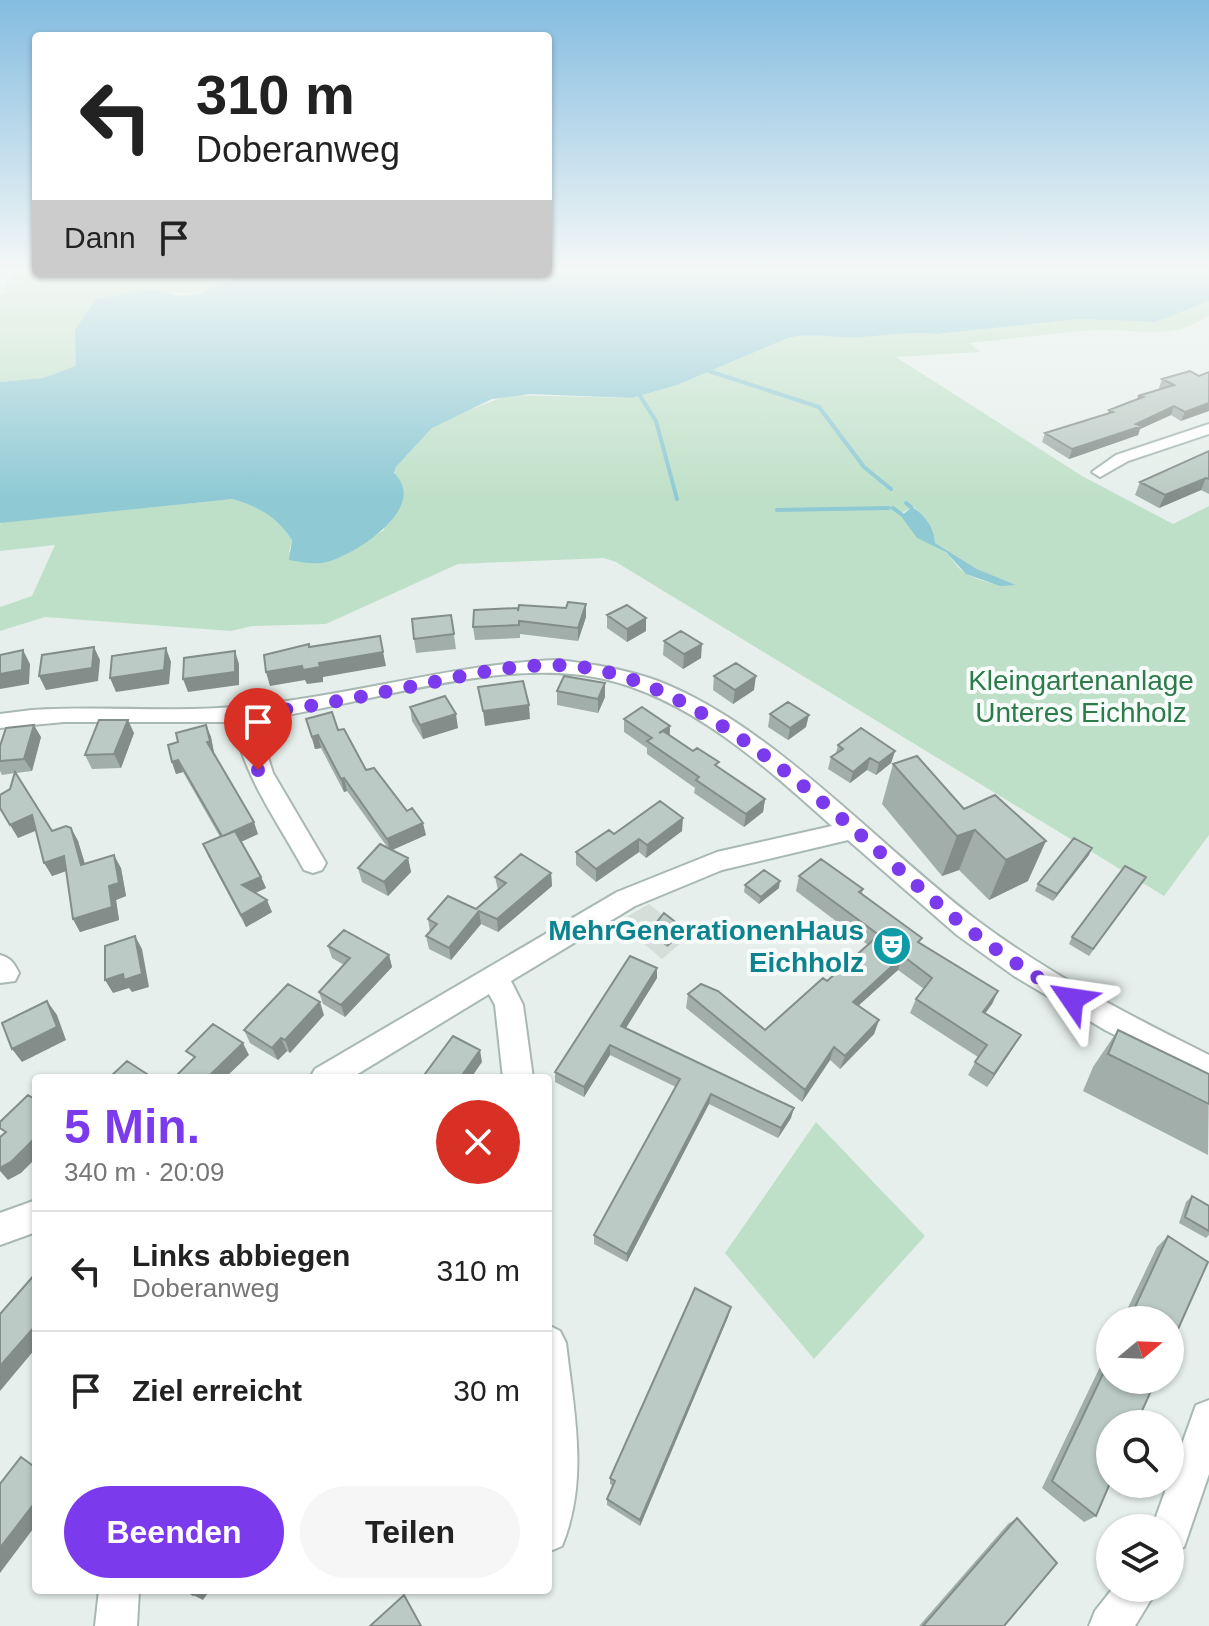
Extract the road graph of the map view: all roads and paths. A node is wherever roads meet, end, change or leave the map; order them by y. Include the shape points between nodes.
1 (1209, 429) edge
2 (1100, 472) dead end
3 (244, 714) junction
4 (0, 721) edge
5 (853, 830) junction
6 (313, 863) dead end
7 (495, 978) junction
8 (1209, 1070) edge
9 (332, 1074) edge
10 (518, 1074) edge
11 (32, 1217) edge
12 (0, 1229) edge
13 (552, 1377) edge
14 (1209, 1418) edge
15 (552, 1514) edge
16 (1176, 1514) edge
17 (119, 1594) edge
18 (1128, 1602) edge
19 (116, 1626) edge
20 (1110, 1626) edge

1 - 2 street via 1122,458
3 - 4 street via 100,713
3 - 5 street via 316,706 508,668 573,666 604,671 650,687 707,718 800,783
3 - 6 street via 258,770
5 - 7 street via 717,862 670,879 596,916
5 - 8 street via 966,928 1027,971
7 - 9 street
7 - 10 street via 509,1005
11 - 12 street
13 - 15 street via 561,1454
14 - 16 street
17 - 19 street
18 - 20 street

